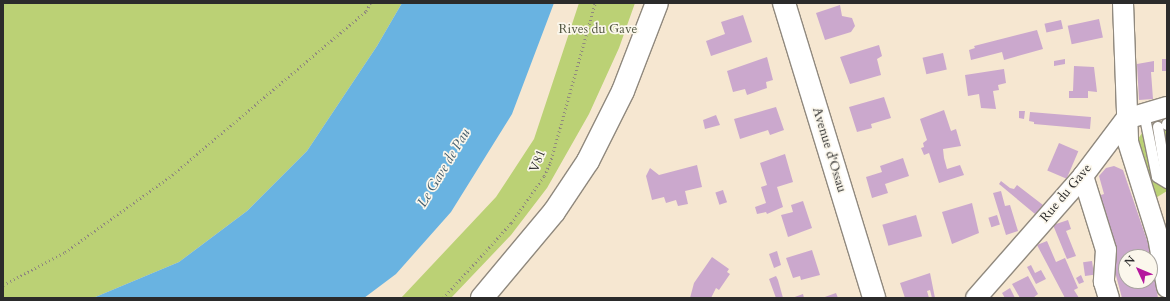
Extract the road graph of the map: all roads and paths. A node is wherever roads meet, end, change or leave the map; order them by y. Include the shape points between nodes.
1 (370, 3) edge
2 (595, 3) edge
3 (657, 3) edge
4 (784, 3) edge
5 (1123, 3) edge
6 (1167, 107) edge
7 (1153, 122) edge
8 (1083, 176) junction
9 (1167, 182) edge
10 (516, 258) junction
11 (3, 285) edge
12 (1167, 287) edge
13 (443, 298) edge
14 (474, 298) edge
15 (482, 298) edge
16 (874, 298) edge
17 (976, 298) edge
18 (1109, 298) edge

1 - 11 path via 366,11 172,175 65,252
2 - 13 path, V81 via 550,163 544,176 511,224
3 - 10 main road via 625,85 588,160 554,212
4 - 16 main road, Avenue d'Ossau
5 - 7 street
6 - 7 street
7 - 8 street, Rue du Gave
7 - 9 lane
7 - 9 lane via 1157,177
7 - 12 street via 1128,142 1158,237
8 - 17 street, Rue du Gave
8 - 18 street via 1106,250 1104,282
10 - 14 main road
10 - 15 main road

